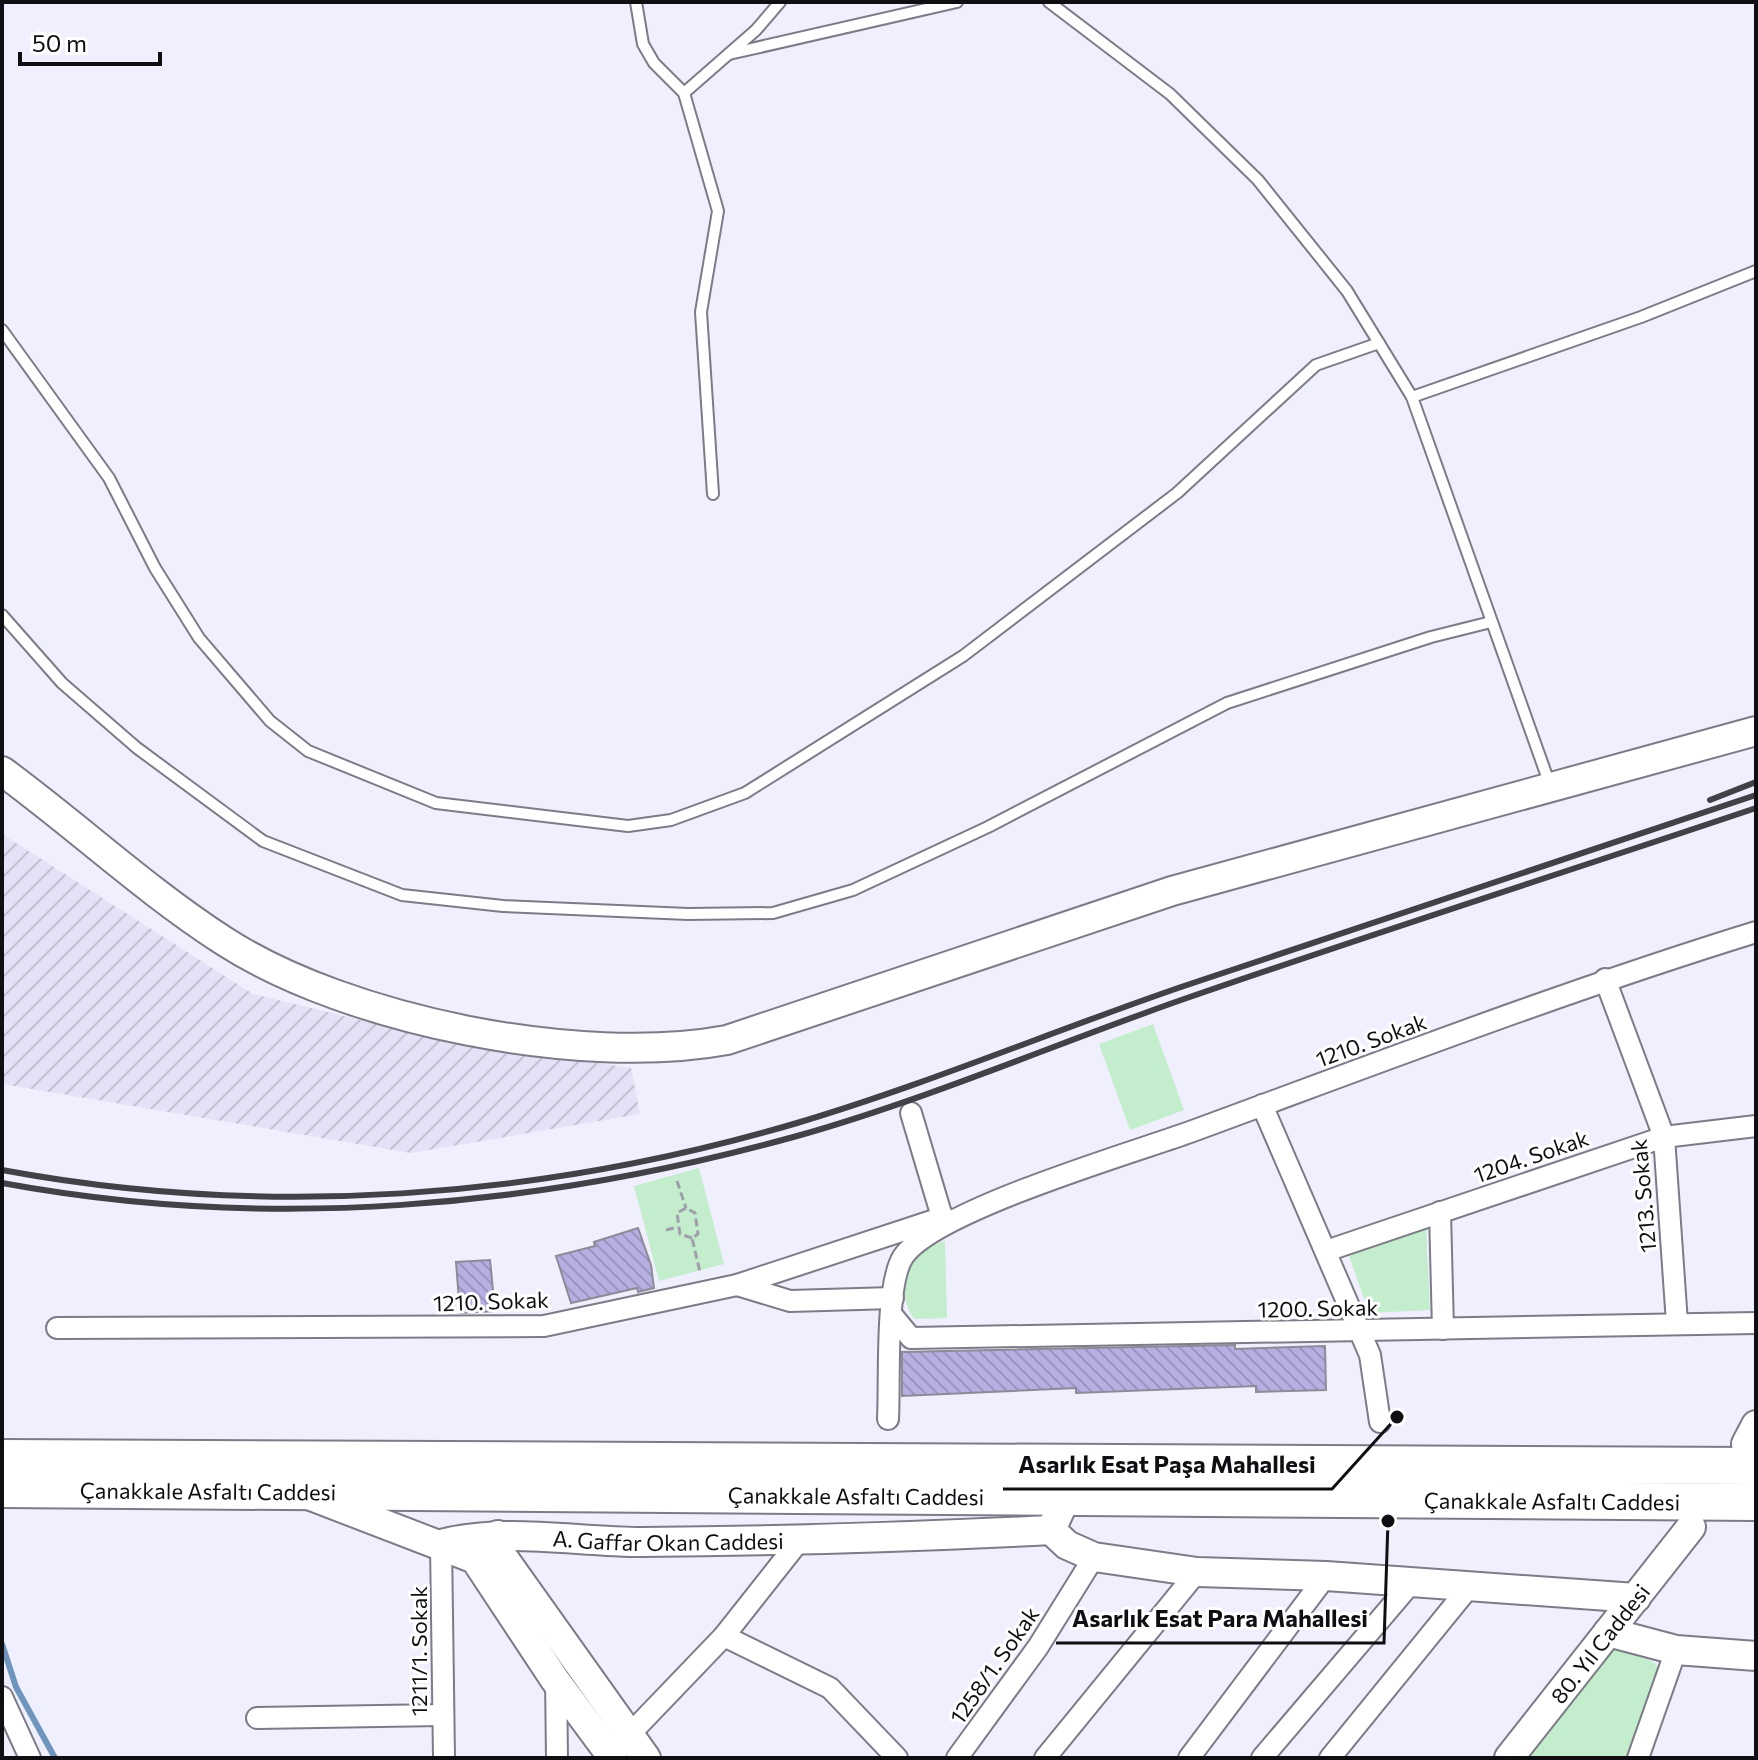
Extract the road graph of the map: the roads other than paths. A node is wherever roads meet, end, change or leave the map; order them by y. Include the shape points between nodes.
1 (636, 2) edge
2 (780, 2) edge
3 (957, 2) edge
4 (1049, 2) edge
5 (729, 54) junction
6 (684, 93) junction
7 (1756, 271) edge
8 (2, 330) edge
9 (1379, 343) junction
10 (1412, 397) junction
11 (713, 494) dead end
12 (2, 615) edge
13 (1491, 622) junction
14 (1756, 731) edge
15 (2, 771) edge
16 (1550, 787) junction
17 (1756, 932) edge
18 (1605, 979) junction
19 (1262, 1105) junction
20 (911, 1113) dead end
21 (1756, 1126) edge
22 (1664, 1137) junction
23 (1004, 1197) junction
24 (1440, 1212) junction
25 (942, 1217) junction
26 (1326, 1251) junction
27 (737, 1285) junction
28 (892, 1306) junction
29 (1677, 1323) junction
30 (1756, 1323) edge
31 (57, 1328) dead end
32 (1443, 1329) junction
33 (1361, 1331) junction
34 (888, 1419) dead end
35 (1380, 1422) dead end
36 (1753, 1445) edge
37 (11, 1473) edge
38 (295, 1490) junction
39 (1067, 1495) junction
40 (1756, 1502) edge
41 (1691, 1527) dead end
42 (1051, 1530) junction
43 (799, 1541) junction
44 (441, 1544) junction
45 (490, 1548) junction
46 (1094, 1557) junction
47 (1197, 1572) junction
48 (1326, 1576) junction
49 (1412, 1582) junction
50 (1470, 1586) junction
51 (1636, 1598) junction
52 (1608, 1632) junction
53 (724, 1636) junction
54 (1676, 1650) junction
55 (571, 1655) junction
56 (1756, 1656) edge
57 (555, 1680) junction
58 (2, 1697) edge
59 (441, 1715) junction
60 (257, 1718) dead end
61 (629, 1735) junction
62 (1052, 1756) edge
63 (30, 1758) edge
64 (444, 1758) edge
65 (557, 1758) edge
66 (613, 1758) edge
67 (646, 1758) edge
68 (897, 1758) edge
69 (957, 1758) edge
70 (1189, 1758) edge
71 (1262, 1758) edge
72 (1330, 1758) edge
73 (1509, 1758) edge
74 (1638, 1758) edge

1 - 6 lane via 643,44
2 - 5 lane
3 - 5 lane
4 - 9 lane via 1170,94 1258,180 1347,291
5 - 6 lane
6 - 11 lane via 718,211 701,312
7 - 10 lane
8 - 9 lane via 109,478 155,568 199,638 270,721 308,751 436,803 628,826 671,820 745,793 963,656 1177,493 1316,365
9 - 10 lane
10 - 13 lane
12 - 13 lane via 62,683 126,739 263,841 402,895 503,906 688,914 773,913 853,890 988,827 1227,703
13 - 16 lane
14 - 16 street
15 - 16 street via 122,868 226,942 340,999 524,1039 598,1048 727,1040 1159,895
17 - 18 street, 1210. Sokak
18 - 19 street, 1210. Sokak
18 - 22 street, 1213. Sokak
19 - 23 street, 1210. Sokak
19 - 26 street
20 - 25 street
21 - 22 street, 1204. Sokak
22 - 24 street, 1204. Sokak
22 - 29 street, 1213. Sokak
23 - 25 street, 1210. Sokak
23 - 28 street, 1210. Sokak via 927,1236 903,1256
24 - 26 street, 1204. Sokak
24 - 32 street
25 - 27 street, 1210. Sokak
26 - 33 street
27 - 28 street via 790,1301
27 - 31 street, 1210. Sokak via 544,1326
28 - 33 street, 1200. Sokak via 911,1338
28 - 34 street, 1210. Sokak
29 - 30 street, 1200. Sokak
29 - 32 street, 1200. Sokak
32 - 33 street, 1200. Sokak
33 - 35 street
36 - 37 highway, Çanakkale Asfaltı Caddesi
37 - 38 highway, Çanakkale Asfaltı Caddesi
38 - 39 highway, Çanakkale Asfaltı Caddesi
38 - 44 street
39 - 40 highway, Çanakkale Asfaltı Caddesi
39 - 42 street
41 - 51 street, 80. Yıl Caddesi
42 - 43 street, A. Gaffar Okan Caddesi
42 - 46 street via 1067,1545
43 - 45 street, A. Gaffar Okan Caddesi
43 - 53 street
44 - 45 street
44 - 59 street, 1211/1. Sokak
45 - 55 street
45 - 57 street
46 - 47 street
46 - 69 street, 1258/1. Sokak via 1038,1647
47 - 48 street
47 - 62 street
48 - 49 street
48 - 70 street
49 - 50 street
49 - 71 street
50 - 51 street
50 - 72 street
51 - 52 street, 80. Yıl Caddesi
52 - 54 street
52 - 73 street, 80. Yıl Caddesi
53 - 61 street
53 - 68 street via 830,1688
54 - 56 street
54 - 74 street
55 - 57 street
55 - 61 street
57 - 65 street
57 - 66 street
58 - 63 street
59 - 60 street
59 - 64 street, 1211/1. Sokak
61 - 67 street

